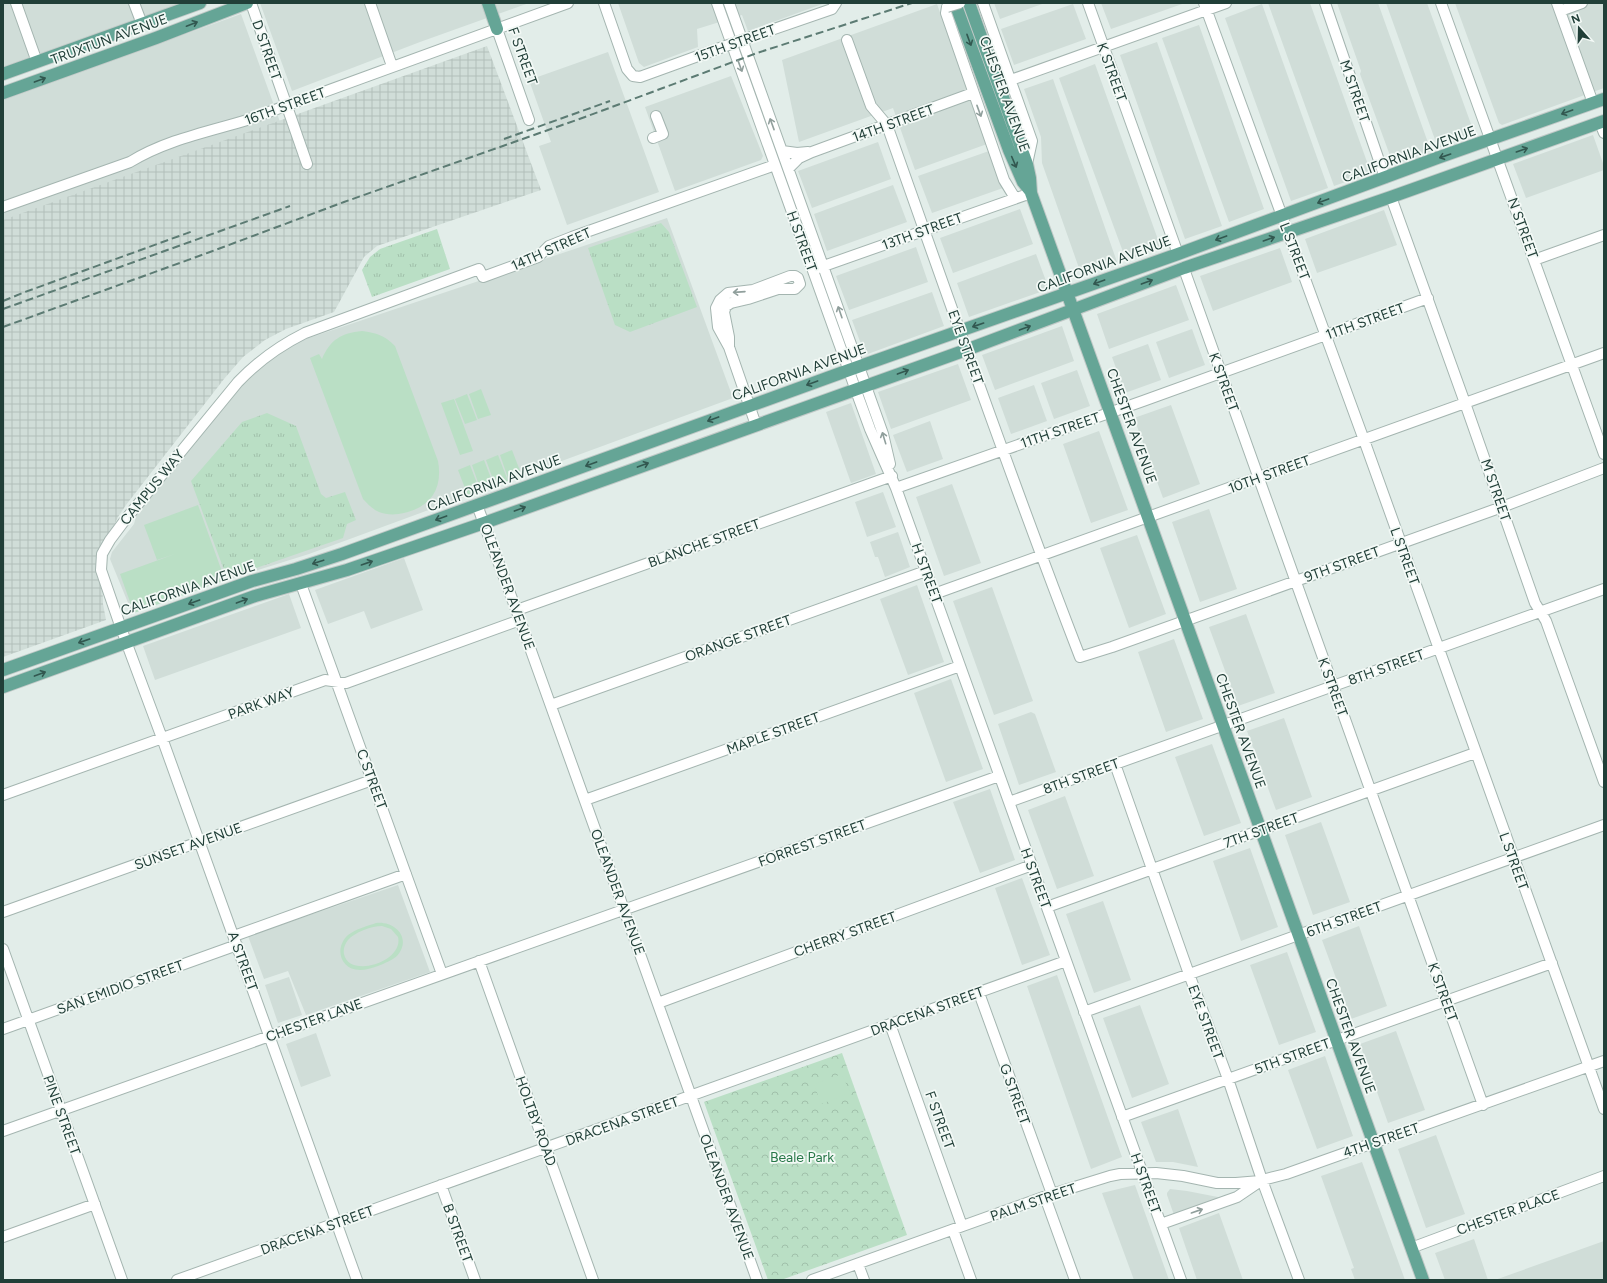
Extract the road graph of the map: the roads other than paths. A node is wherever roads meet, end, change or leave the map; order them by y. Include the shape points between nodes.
1 (16, 3) edge
2 (134, 3) edge
3 (200, 3) edge
4 (247, 3) edge
5 (251, 3) edge
6 (370, 3) edge
7 (488, 3) edge
8 (568, 3) edge
9 (604, 3) edge
10 (717, 3) edge
11 (729, 3) edge
12 (836, 3) edge
13 (960, 3) edge
14 (969, 3) edge
15 (983, 3) edge
16 (1088, 3) edge
17 (1226, 3) edge
18 (1325, 3) edge
19 (1441, 3) edge
20 (1582, 3) edge
21 (951, 5) edge
22 (234, 6) edge
23 (1206, 7) edge
24 (1559, 7) edge
25 (154, 20) junction
26 (142, 24) junction
27 (497, 29) junction
28 (847, 40) dead end
29 (1103, 47) junction
30 (128, 48) junction
31 (37, 62) junction
32 (392, 66) junction
33 (3, 74) edge
34 (1011, 80) junction
35 (3, 93) edge
36 (973, 93) junction
37 (1598, 101) edge
38 (286, 106) junction
39 (656, 116) dead end
40 (529, 120) dead end
41 (887, 125) junction
42 (1603, 125) edge
43 (653, 138) dead end
44 (1490, 140) junction
45 (782, 151) junction
46 (812, 152) junction
47 (1497, 159) junction
48 (307, 164) dead end
49 (1027, 164) junction
50 (775, 165) junction
51 (789, 168) junction
52 (1385, 178) junction
53 (1031, 193) junction
54 (1391, 197) junction
55 (1015, 198) junction
56 (3, 207) edge
57 (804, 210) junction
58 (1281, 216) junction
59 (924, 230) junction
60 (1288, 233) junction
61 (1604, 235) edge
62 (1178, 254) junction
63 (1534, 260) junction
64 (824, 266) junction
65 (1184, 269) junction
66 (813, 270) junction
67 (1068, 293) junction
68 (1428, 298) junction
69 (1073, 310) junction
70 (960, 331) junction
71 (1326, 335) junction
72 (729, 347) junction
73 (966, 350) junction
74 (1604, 353) edge
75 (268, 354) joint
76 (1572, 365) junction
77 (854, 368) junction
78 (1221, 373) junction
79 (861, 387) junction
80 (1466, 403) junction
81 (750, 406) junction
82 (1110, 413) junction
83 (756, 425) junction
84 (1364, 440) junction
85 (1003, 450) junction
86 (1604, 454) edge
87 (1604, 468) edge
88 (892, 476) junction
89 (1258, 478) junction
90 (896, 488) junction
91 (477, 505) junction
92 (1502, 507) junction
93 (1148, 517) junction
94 (484, 523) junction
95 (1400, 543) junction
96 (1041, 556) junction
97 (926, 571) junction
98 (1295, 581) junction
99 (300, 584) junction
100 (1604, 589) edge
101 (934, 594) junction
102 (1540, 612) junction
103 (519, 615) junction
104 (1185, 621) junction
105 (120, 628) junction
106 (127, 643) junction
107 (1438, 648) junction
108 (1080, 657) joint
109 (960, 666) junction
110 (3, 670) edge
111 (336, 681) junction
112 (1333, 686) junction
113 (3, 687) edge
114 (551, 704) junction
115 (1223, 725) junction
116 (162, 738) junction
117 (1476, 753) junction
118 (1114, 764) junction
119 (999, 776) junction
120 (372, 780) junction
121 (1604, 782) edge
122 (1370, 790) junction
123 (3, 795) edge
124 (585, 800) junction
125 (1009, 802) junction
126 (1604, 825) edge
127 (1261, 830) junction
128 (200, 842) junction
129 (1513, 858) junction
130 (1032, 866) junction
131 (1152, 869) junction
132 (406, 874) junction
133 (1408, 896) junction
134 (1046, 907) junction
135 (624, 909) junction
136 (3, 912) edge
137 (1299, 935) junction
138 (235, 940) junction
139 (3, 949) edge
140 (479, 961) junction
141 (1066, 961) junction
142 (1552, 963) junction
143 (442, 974) junction
144 (1189, 974) junction
145 (979, 993) junction
146 (1446, 1001) junction
147 (658, 1002) junction
148 (1084, 1012) junction
149 (28, 1020) junction
150 (890, 1024) junction
151 (3, 1029) edge
152 (270, 1036) junction
153 (1336, 1040) junction
154 (1604, 1061) edge
155 (1589, 1067) junction
156 (1228, 1079) junction
157 (691, 1096) junction
158 (1483, 1105) junction
159 (1604, 1109) edge
160 (61, 1110) junction
161 (1122, 1117) junction
162 (3, 1131) edge
163 (1373, 1143) junction
164 (546, 1148) junction
165 (1142, 1174) junction
166 (1604, 1176) edge
167 (1262, 1180) junction
168 (441, 1185) junction
169 (1048, 1196) junction
170 (95, 1204) junction
171 (337, 1223) junction
172 (1161, 1224) junction
173 (957, 1228) junction
174 (3, 1237) edge
175 (1411, 1248) junction
176 (858, 1264) junction
177 (122, 1280) edge
178 (177, 1280) edge
179 (358, 1280) edge
180 (476, 1280) edge
181 (593, 1280) edge
182 (757, 1280) edge
183 (812, 1280) edge
184 (864, 1280) edge
185 (970, 1280) edge
186 (1075, 1280) edge
187 (1181, 1280) edge
188 (1298, 1280) edge
189 (1423, 1280) edge

1 - 31 street
2 - 26 street
3 - 25 main road, TRUXTUN AVENUE
4 - 22 main road, TRUXTUN AVENUE
5 - 38 street, D STREET
6 - 32 street
7 - 27 main road, F STREET
8 - 27 street, 16TH STREET
9 - 12 street, 15TH STREET, bridge via 627,69 633,76 640,77 832,9
10 -> 50 street, H STREET
45 -> 11 street, H STREET
13 - 21 street, bridge
14 - 49 main road, CHESTER AVENUE
15 - 34 street
16 - 29 street, K STREET
17 - 23 street
18 - 52 street, M STREET
19 - 44 street, N STREET
20 - 24 street
21 - 36 street via 946,13
21 -> 53 main road, CHESTER AVENUE via 1009,150 1023,182
30 -> 22 main road, TRUXTUN AVENUE
23 - 29 street
23 - 58 street, L STREET
24 - 37 street
25 - 26 main road, TRUXTUN AVENUE
25 - 30 main road via 150,28 132,38
26 - 31 main road, TRUXTUN AVENUE
27 - 32 street, 16TH STREET
27 - 40 street, F STREET
28 - 41 street, EYE STREET via 871,106
29 - 34 street
29 - 62 street, K STREET
35 -> 30 main road, TRUXTUN AVENUE
31 - 33 main road, TRUXTUN AVENUE
32 - 38 street, 16TH STREET
34 - 49 street via 1032,141
36 - 41 street, 14TH STREET
36 -> 55 street via 1004,180
37 -> 44 main road, CALIFORNIA AVENUE
38 - 48 street, D STREET
38 - 56 street, 16TH STREET via 157,148 130,162
39 - 43 street via 663,134
41 - 46 street, 14TH STREET
41 - 59 street, EYE STREET
47 -> 42 main road
44 - 47 street, N STREET
44 -> 52 main road, CALIFORNIA AVENUE
45 - 46 street, 14TH STREET
45 - 51 street, H STREET
46 - 51 street, 14TH STREET via 799,158
47 - 54 main road
47 - 63 street, N STREET
49 - 53 main road, CHESTER AVENUE
50 - 57 street via 783,169 794,195
50 - 66 street, H STREET
50 - 75 street, 14TH STREET via 572,237 549,246 538,257 483,278 479,269 305,333 285,342
51 - 57 street, H STREET
52 -> 58 main road, CALIFORNIA AVENUE
53 - 55 street, 13TH STREET
53 - 67 main road, CHESTER AVENUE
54 - 60 main road
54 - 68 street, M STREET
55 - 59 street, 13TH STREET
57 - 64 street, H STREET
58 - 60 street, L STREET
58 -> 62 main road, CALIFORNIA AVENUE
59 - 64 street, 13TH STREET
59 - 70 street, EYE STREET
65 -> 60 main road
60 - 71 street, L STREET
61 - 63 street
62 -> 67 main road, CALIFORNIA AVENUE
63 - 76 street, N STREET
64 - 66 street, 13TH STREET
77 -> 64 street, H STREET
69 -> 65 main road
65 - 78 street, K STREET
66 - 77 street, H STREET
67 - 69 main road, CHESTER AVENUE
67 -> 70 main road, CALIFORNIA AVENUE
68 - 71 street, 11TH STREET
68 - 80 street, M STREET
73 -> 69 main road
69 - 82 main road, CHESTER AVENUE
70 - 73 street, EYE STREET
70 - 77 main road, CALIFORNIA AVENUE
71 - 78 street, 11TH STREET
71 - 84 street, L STREET
72 -> 72 street via 724,312 726,306 778,289 795,289 800,284 798,278 790,276 753,290 732,292 722,297 716,308 717,322
72 - 81 street
79 -> 73 main road
73 - 85 street, EYE STREET
74 - 76 street, 10TH STREET
75 - 105 street, CAMPUS WAY via 238,382 125,520 102,554 101,570
76 - 80 street, 10TH STREET
76 - 86 street, N STREET
77 - 79 street, H STREET
77 -> 81 main road, CALIFORNIA AVENUE
78 - 82 street, 11TH STREET
78 - 89 street, K STREET
79 - 83 main road
79 - 88 street, H STREET via 870,429
80 - 84 street, 10TH STREET
80 - 92 street, M STREET
81 - 83 street
81 -> 91 main road, CALIFORNIA AVENUE
82 - 85 street, 11TH STREET
82 - 93 main road, CHESTER AVENUE
94 -> 83 main road
84 - 89 street, 10TH STREET
84 - 95 street, L STREET
85 - 90 street, 11TH STREET
85 - 96 street, EYE STREET
87 - 92 street, 9TH STREET
88 - 90 street, H STREET
88 - 103 street, BLANCHE STREET
89 - 93 street, 10TH STREET
89 - 98 street, K STREET
90 - 97 street, H STREET
91 - 94 street, OLEANDER AVENUE
91 -> 105 main road, CALIFORNIA AVENUE via 342,554 252,581
92 - 95 street, 9TH STREET
92 - 102 street, M STREET
93 - 96 street, 10TH STREET
93 - 104 main road, CHESTER AVENUE
99 -> 94 main road
94 - 103 street, OLEANDER AVENUE
95 - 98 street, 9TH STREET
95 - 107 street, L STREET
96 - 101 street, 10TH STREET
96 - 108 street, EYE STREET
97 - 101 street, H STREET
97 - 114 street, ORANGE STREET
98 - 104 street, 9TH STREET
98 - 112 street, K STREET
106 -> 99 main road via 255,596
99 - 111 street, C STREET
100 - 102 street, 8TH STREET
101 - 109 street, H STREET
102 - 107 street, 8TH STREET
102 - 121 street, M STREET via 1546,621
103 - 111 street, PARK WAY via 346,682
103 - 114 street, OLEANDER AVENUE
104 - 108 street, 9TH STREET
104 - 115 main road, CHESTER AVENUE
105 - 106 street, CAMPUS WAY
105 -> 110 main road, CALIFORNIA AVENUE
113 -> 106 main road
106 - 116 street, A STREET
107 - 112 street, 8TH STREET
107 - 117 street, L STREET
109 - 119 street, H STREET
109 - 124 street, MAPLE STREET
111 - 116 street, PARK WAY via 325,680
111 - 120 street, C STREET
112 - 115 street, 8TH STREET
112 - 122 street, K STREET
114 - 124 street, OLEANDER AVENUE
115 - 118 street, 8TH STREET
115 - 127 main road, CHESTER AVENUE
116 - 123 street, PARK WAY
116 - 128 street, A STREET
117 - 122 street, 7TH STREET
117 - 129 street, L STREET
118 - 125 street, 8TH STREET
118 - 131 street, EYE STREET
119 - 125 street, H STREET
119 - 135 street, FORREST STREET
120 - 128 street, SUNSET AVENUE
120 - 132 street, C STREET
122 - 127 street, 7TH STREET
122 - 133 street, K STREET
124 - 135 street, OLEANDER AVENUE
125 - 130 street, H STREET
126 - 129 street, 6TH STREET
127 - 131 street, 7TH STREET
127 - 137 main road, CHESTER AVENUE
128 - 136 street, SUNSET AVENUE
128 - 138 street, A STREET
129 - 133 street, 6TH STREET
129 - 142 street, L STREET
130 - 134 street, H STREET
130 - 147 street, CHERRY STREET
131 - 134 street, 7TH STREET
131 - 144 street, EYE STREET
132 - 138 street, SAN EMIDIO STREET
132 - 143 street, C STREET
133 - 137 street, 6TH STREET
133 - 146 street, K STREET
134 - 141 street, H STREET
135 - 140 street, CHESTER LANE
135 - 147 street, OLEANDER AVENUE
137 - 144 street, 6TH STREET
137 - 153 main road, CHESTER AVENUE
138 - 149 street, SAN EMIDIO STREET
138 - 152 street, A STREET
139 - 149 street, PINE STREET
140 - 143 street, CHESTER LANE
140 - 164 street, HOLTBY ROAD
141 - 145 street, DRACENA STREET
141 - 148 street, H STREET
142 - 146 street, 5TH STREET
142 - 155 street, L STREET
143 - 152 street, CHESTER LANE
144 - 148 street, 6TH STREET
144 - 156 street, EYE STREET
145 - 150 street, DRACENA STREET
145 - 169 street, G STREET
146 - 153 street, 5TH STREET
146 - 158 street, K STREET
147 - 157 street, OLEANDER AVENUE
148 - 161 street, H STREET
149 - 151 street, SAN EMIDIO STREET
149 - 160 street, PINE STREET
150 - 157 street, DRACENA STREET
150 - 173 street, F STREET
152 - 160 street, CHESTER LANE
152 - 171 street, A STREET
153 - 156 street, 5TH STREET
153 - 163 main road, CHESTER AVENUE
154 - 155 street, 4TH STREET
155 - 158 street, 4TH STREET
155 - 159 street, L STREET
156 - 161 street, 5TH STREET
156 - 167 street, EYE STREET
157 - 164 street, DRACENA STREET
157 - 182 street, OLEANDER AVENUE
158 - 163 street, 4TH STREET
160 - 162 street, CHESTER LANE
160 - 170 street, PINE STREET
161 - 165 street, H STREET
163 - 167 street, 4TH STREET
163 - 175 main road, CHESTER AVENUE
164 - 168 street, DRACENA STREET
164 - 181 street, HOLTBY ROAD
165 - 167 street, PALM STREET via 1170,1174 1225,1183
165 - 169 street, PALM STREET via 1110,1176
165 - 172 street, H STREET
166 - 175 street, CHESTER PLACE
172 -> 167 street, 4TH STREET via 1237,1197
167 - 188 street, EYE STREET
168 - 171 street, DRACENA STREET
168 - 180 street, B STREET
169 - 173 street, PALM STREET
169 - 186 street, G STREET
170 - 174 street
170 - 177 street, PINE STREET
171 - 178 street, DRACENA STREET
171 - 179 street, A STREET
172 - 187 street, H STREET
173 - 176 street, PALM STREET
173 - 185 street, F STREET
175 - 189 main road, CHESTER AVENUE
176 - 183 street, PALM STREET
176 - 184 street

